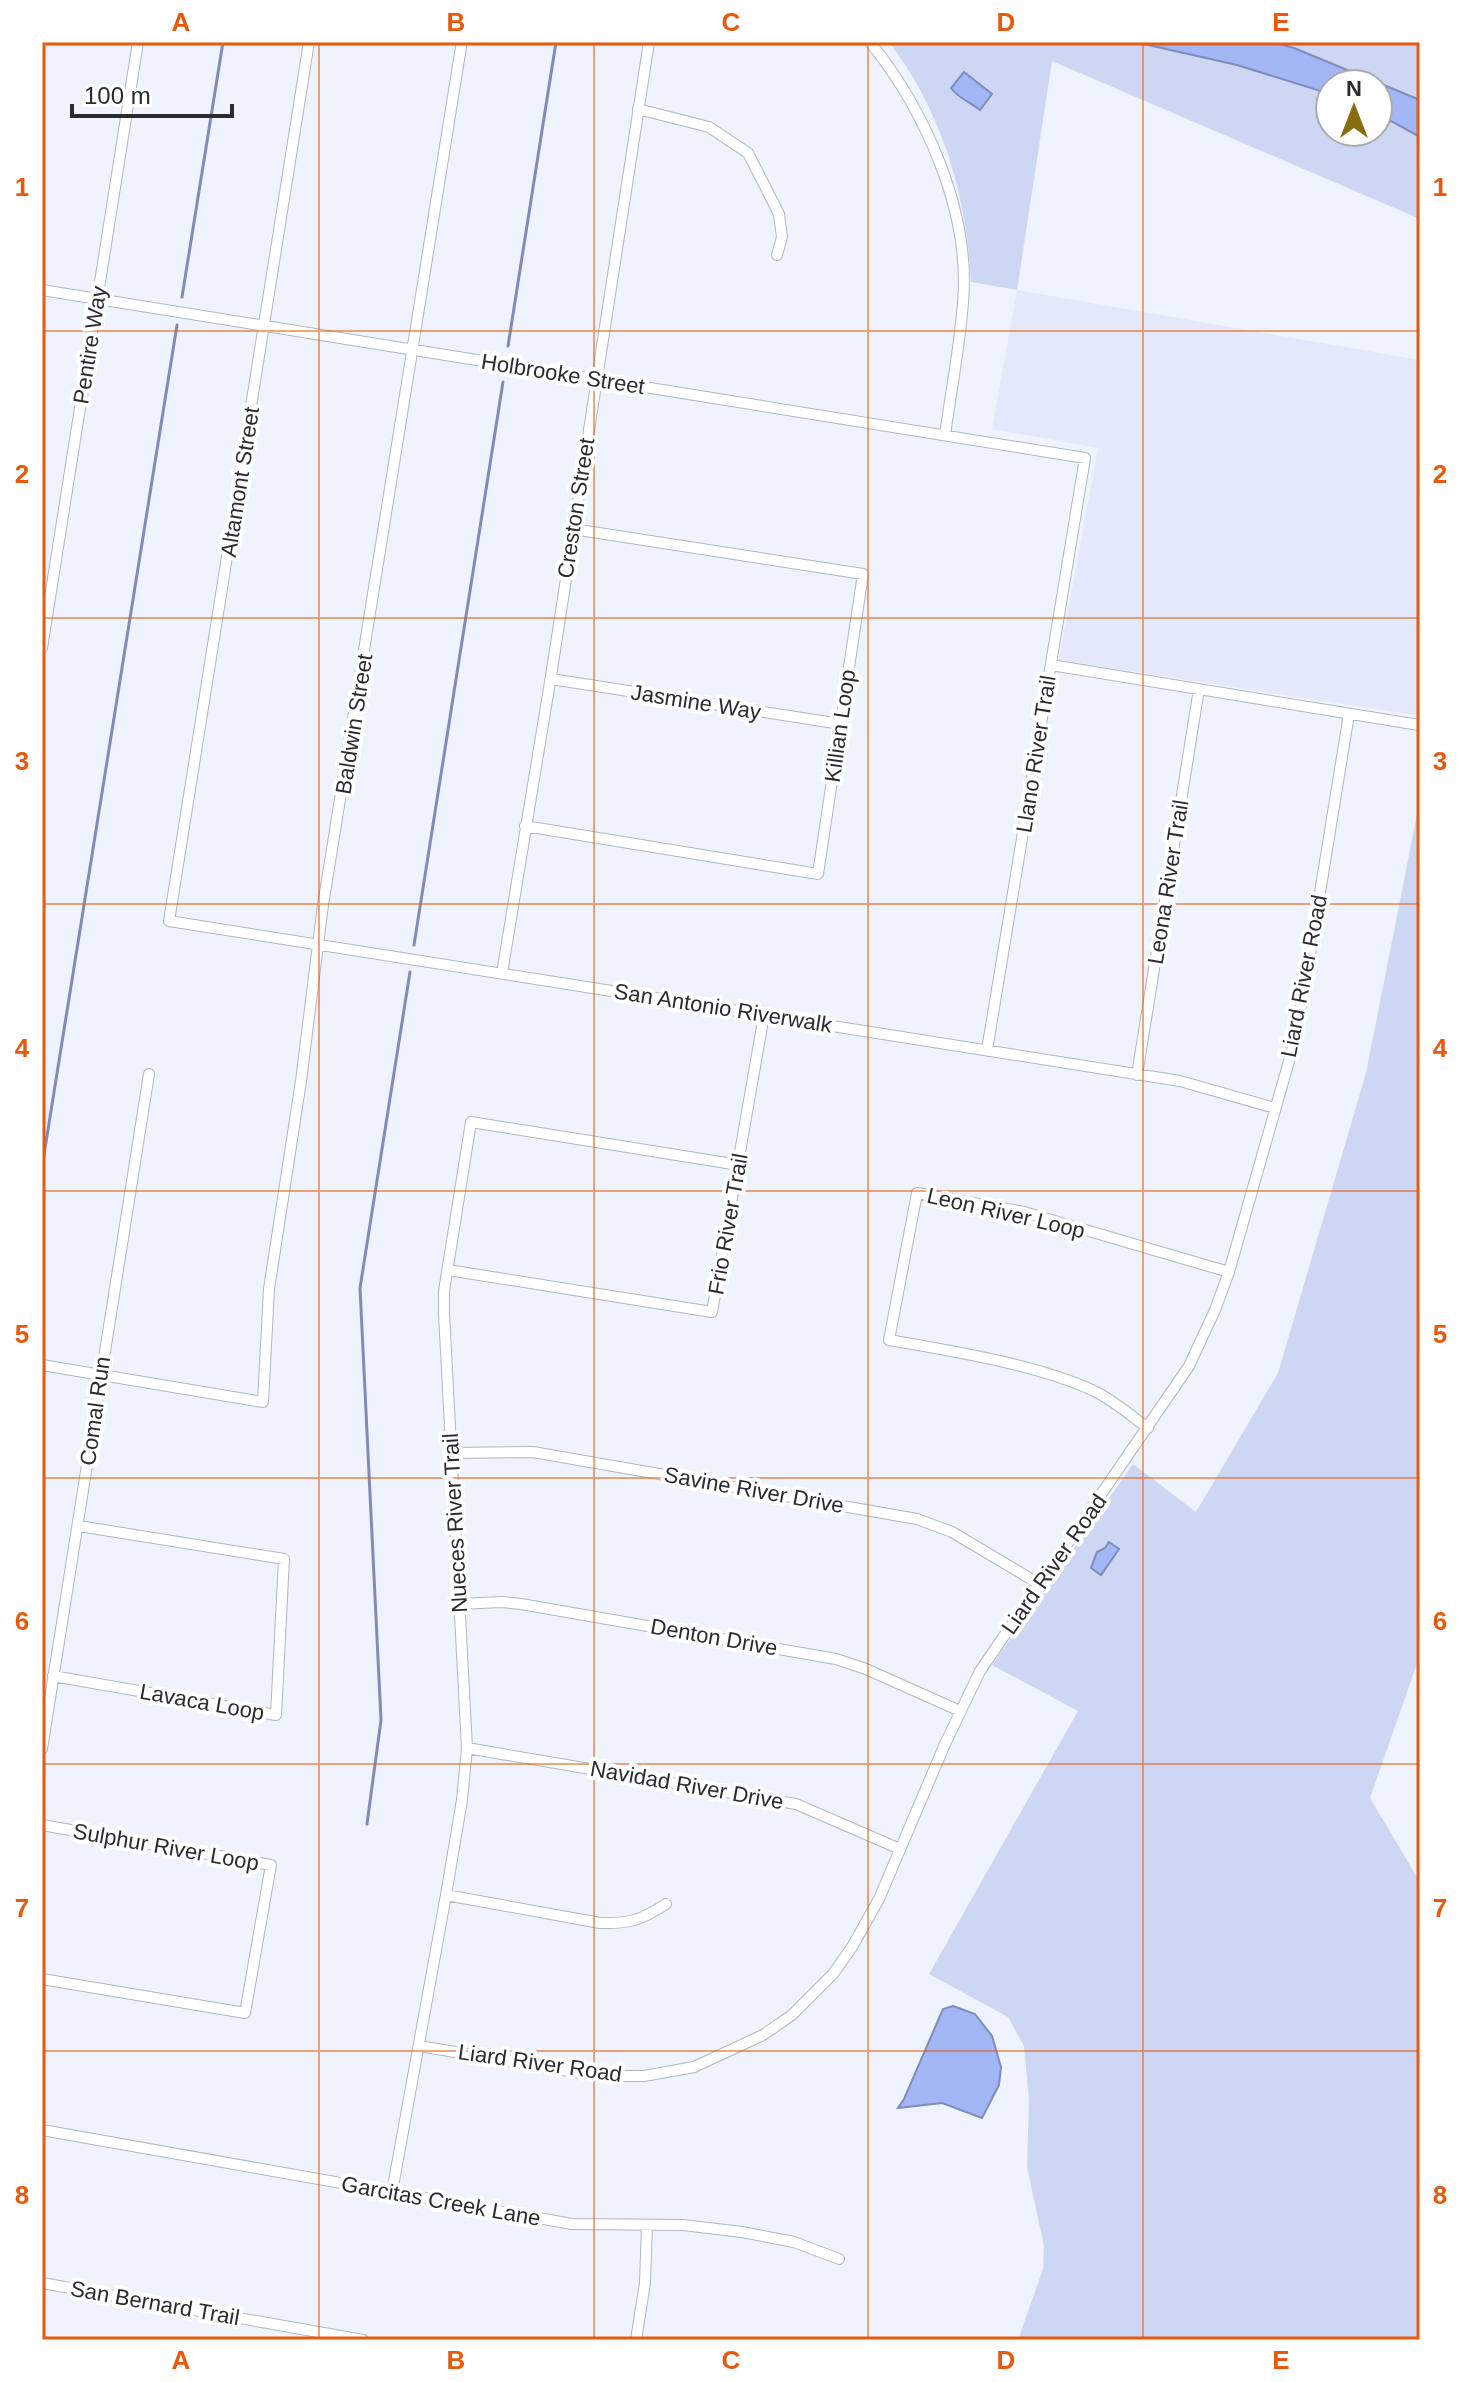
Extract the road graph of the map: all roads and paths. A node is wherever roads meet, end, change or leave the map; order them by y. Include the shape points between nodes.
1 (138, 42) edge
2 (309, 42) edge
3 (649, 42) edge
4 (870, 42) edge
5 (461, 47) dead end
6 (638, 109) junction
7 (777, 255) dead end
8 (42, 290) edge
9 (97, 299) junction
10 (264, 326) junction
11 (413, 350) junction
12 (596, 379) junction
13 (945, 435) junction
14 (1085, 458) joint
15 (573, 529) junction
16 (42, 648) edge
17 (1051, 665) junction
18 (551, 679) junction
19 (1199, 689) junction
20 (1349, 714) junction
21 (841, 724) junction
22 (1419, 725) edge
23 (525, 826) junction
24 (169, 921) joint
25 (318, 945) junction
26 (502, 973) junction
27 (764, 1015) junction
28 (987, 1050) junction
29 (149, 1074) dead end
30 (1137, 1075) junction
31 (1275, 1108) junction
32 (739, 1165) junction
33 (448, 1270) junction
34 (1229, 1272) junction
35 (42, 1365) edge
36 (100, 1375) junction
37 (1148, 1428) junction
38 (452, 1453) junction
39 (79, 1526) junction
40 (1041, 1585) junction
41 (459, 1604) junction
42 (53, 1676) junction
43 (960, 1711) junction
44 (467, 1748) junction
45 (42, 1749) edge
46 (42, 1825) edge
47 (900, 1849) junction
48 (446, 1895) junction
49 (666, 1904) dead end
50 (42, 1979) edge
51 (419, 2046) junction
52 (42, 2130) edge
53 (392, 2192) junction
54 (647, 2225) junction
55 (839, 2259) dead end
56 (42, 2283) edge
57 (363, 2340) edge
58 (636, 2340) edge

1 - 9 street, Pentire Way
2 - 10 street, Altamont Street
3 - 6 street, Creston Street
4 - 13 street via 892,68 924,125 960,238 964,299
5 - 11 street, Baldwin Street
6 - 7 street via 709,127 748,153 779,214 782,237
6 - 12 street, Creston Street
8 - 9 street, Holbrooke Street
9 - 10 street, Holbrooke Street
9 - 16 street, Pentire Way
10 - 11 street, Holbrooke Street
10 - 24 street, Altamont Street
11 - 12 street, Holbrooke Street
11 - 25 street, Baldwin Street
12 - 13 street, Holbrooke Street
12 - 15 street, Creston Street
13 - 14 street, Holbrooke Street
14 - 17 street, Llano River Trail
15 - 18 street, Creston Street
15 - 21 street, Killian Loop via 863,574
17 - 19 street
17 - 28 street, Llano River Trail
18 - 21 street, Jasmine Way
18 - 23 street, Creston Street
19 - 20 street
19 - 30 street, Leona River Trail
20 - 22 street
20 - 31 street, Liard River Road via 1304,991
21 - 23 street, Killian Loop via 818,874
23 - 26 street, Creston Street
24 - 25 street, San Antonio Riverwalk
25 - 26 street, San Antonio Riverwalk
25 - 36 street, Baldwin Street via 269,1289 263,1402
26 - 27 street, San Antonio Riverwalk
27 - 28 street, San Antonio Riverwalk
27 - 32 street, Frio River Trail
28 - 30 street, San Antonio Riverwalk
29 - 36 street, Comal Run
30 - 31 street, San Antonio Riverwalk
31 - 34 street, Liard River Road
32 - 33 street, Frio River Trail via 712,1312
32 - 33 street, Nueces River Trail via 471,1122
33 - 38 street, Nueces River Trail via 444,1314
34 - 37 street, Liard River Road via 1189,1366
34 - 37 street, Leon River Loop via 1024,1212 917,1193 889,1340 1058,1378 1092,1390
35 - 36 street
36 - 39 street, Comal Run
37 - 40 street, Liard River Road
38 - 40 street, Savine River Drive via 533,1452 917,1519 952,1532
38 - 41 street, Nueces River Trail
39 - 42 street, Comal Run
39 - 42 street, Lavaca Loop via 284,1559 276,1715
40 - 43 street, Liard River Road via 988,1659
41 - 43 street, Denton Drive via 521,1604 836,1659
41 - 44 street, Nueces River Trail
42 - 45 street, Comal Run
43 - 47 street, Liard River Road
44 - 47 street, Navidad River Drive via 796,1804
44 - 48 street, Nueces River Trail
46 - 50 street, Sulphur River Loop via 271,1865 245,2013
47 - 51 street, Liard River Road via 866,1923 833,1974 792,2015 719,2057 644,2076 599,2076
48 - 49 street via 624,1924
48 - 51 street, Nueces River Trail
51 - 53 street, Nueces River Trail
52 - 53 street, Garcitas Creek Lane
53 - 54 street, Garcitas Creek Lane via 572,2224
54 - 55 street, Garcitas Creek Lane via 742,2232 794,2242
54 - 58 street
56 - 57 street, San Bernard Trail

